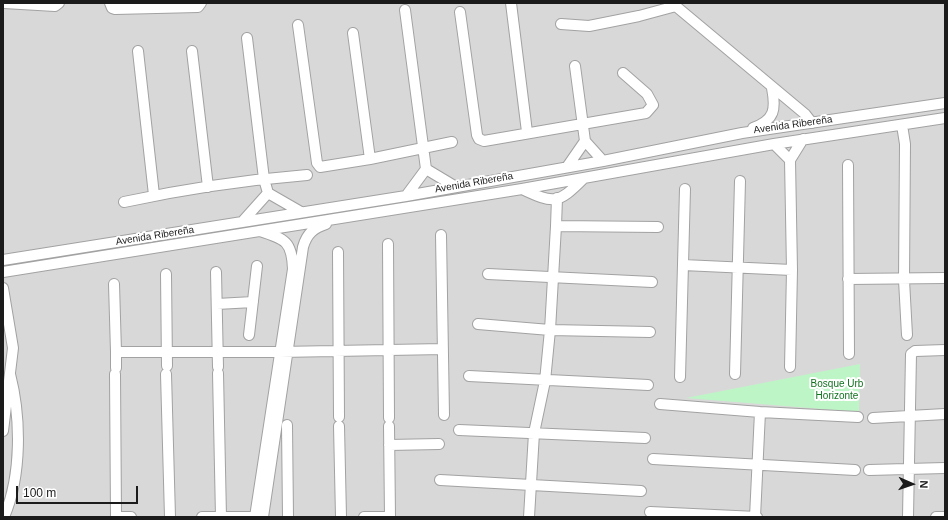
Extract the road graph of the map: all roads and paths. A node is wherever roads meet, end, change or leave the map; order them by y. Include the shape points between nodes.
1 (4, 3) edge
2 (59, 3) edge
3 (110, 3) edge
4 (201, 3) edge
5 (511, 3) edge
6 (674, 5) edge
7 (405, 10) dead end
8 (460, 12) dead end
9 (561, 24) dead end
10 (298, 25) dead end
11 (352, 33) dead end
12 (247, 38) dead end
13 (138, 51) dead end
14 (192, 51) dead end
15 (575, 66) dead end
16 (623, 73) dead end
17 (772, 88) junction
18 (945, 103) edge
19 (945, 118) edge
20 (812, 123) junction
21 (582, 124) junction
22 (902, 125) junction
23 (527, 132) junction
24 (742, 132) junction
25 (803, 139) junction
26 (585, 140) junction
27 (452, 142) dead end
28 (774, 144) junction
29 (424, 147) junction
30 (370, 159) junction
31 (790, 160) junction
32 (603, 161) junction
33 (848, 165) dead end
34 (567, 167) junction
35 (426, 169) junction
36 (308, 175) dead end
37 (264, 179) junction
38 (583, 179) junction
39 (740, 181) dead end
40 (456, 186) junction
41 (208, 187) junction
42 (522, 189) junction
43 (685, 189) dead end
44 (268, 193) junction
45 (154, 195) junction
46 (406, 196) junction
47 (557, 198) junction
48 (124, 202) dead end
49 (301, 212) junction
50 (341, 218) junction
51 (242, 222) junction
52 (556, 226) junction
53 (658, 227) dead end
54 (258, 230) junction
55 (441, 235) dead end
56 (305, 239) junction
57 (288, 244) junction
58 (388, 244) dead end
59 (338, 252) dead end
60 (3, 260) edge
61 (683, 265) junction
62 (257, 266) dead end
63 (738, 269) junction
64 (792, 270) junction
65 (3, 272) edge
66 (216, 272) dead end
67 (166, 274) dead end
68 (488, 274) dead end
69 (554, 277) junction
70 (945, 278) edge
71 (848, 279) junction
72 (904, 280) junction
73 (652, 282) dead end
74 (114, 284) dead end
75 (3, 288) edge
76 (253, 302) junction
77 (217, 304) junction
78 (478, 324) dead end
79 (550, 330) junction
80 (650, 332) dead end
81 (249, 334) dead end
82 (907, 335) dead end
83 (443, 349) junction
84 (945, 350) edge
85 (338, 351) junction
86 (389, 351) junction
87 (116, 352) junction
88 (167, 352) junction
89 (218, 352) junction
90 (284, 352) junction
91 (849, 354) dead end
92 (790, 366) dead end
93 (8, 370) edge
94 (735, 374) dead end
95 (469, 376) dead end
96 (680, 377) dead end
97 (545, 381) junction
98 (648, 385) dead end
99 (660, 404) dead end
100 (760, 412) junction
101 (945, 414) edge
102 (444, 415) dead end
103 (909, 416) junction
104 (858, 417) dead end
105 (873, 418) dead end
106 (287, 425) dead end
107 (3, 430) edge
108 (459, 430) dead end
109 (534, 433) junction
110 (645, 438) dead end
111 (439, 444) dead end
112 (390, 445) junction
113 (653, 459) dead end
114 (758, 465) junction
115 (945, 468) edge
116 (909, 469) junction
117 (855, 470) dead end
118 (869, 470) dead end
119 (440, 480) dead end
120 (530, 486) junction
121 (641, 491) dead end
122 (650, 512) dead end
123 (4, 517) edge
124 (116, 517) edge
125 (131, 517) edge
126 (170, 517) edge
127 (202, 517) edge
128 (221, 517) edge
129 (255, 517) edge
130 (263, 517) edge
131 (268, 517) edge
132 (288, 517) edge
133 (341, 517) edge
134 (364, 517) edge
135 (390, 517) edge
136 (529, 517) edge
137 (756, 517) edge
138 (908, 517) edge
139 (936, 517) edge
140 (945, 517) edge

1 - 2 street via 55,6
3 - 4 street via 115,9 198,7
5 - 23 street
6 - 9 street via 639,16 589,26
6 - 17 street
7 - 29 street
8 - 23 street via 479,139 484,141
10 - 30 street via 317,163 324,167
11 - 30 street
12 - 37 street
13 - 45 street
14 - 41 street
15 - 21 street
16 - 21 street via 647,94 653,105 651,110
17 - 20 street via 805,114
17 - 24 street via 774,107 770,117 764,124
18 - 20 street, Avenida Ribereña
19 - 22 street, Avenida Ribereña
20 - 24 street, Avenida Ribereña
21 - 23 street
21 - 26 street
22 - 25 street, Avenida Ribereña
22 - 72 street via 905,144
24 - 32 street, Avenida Ribereña
25 - 28 street, Avenida Ribereña
25 - 31 street
26 - 32 street
26 - 34 street
27 - 29 street
28 - 31 street
28 - 38 street, Avenida Ribereña
29 - 30 street
29 - 35 street
31 - 64 street
32 - 34 street, Avenida Ribereña
33 - 71 street
34 - 40 street, Avenida Ribereña
35 - 40 street
35 - 46 street
36 - 37 street
37 - 41 street
37 - 44 street
38 - 42 street, Avenida Ribereña
38 - 47 street via 566,196
39 - 63 street
40 - 46 street, Avenida Ribereña
41 - 45 street
42 - 47 street via 541,198
42 - 50 street, Avenida Ribereña
43 - 61 street
44 - 49 street
44 - 51 street
45 - 48 street
46 - 49 street, Avenida Ribereña
47 - 52 street
49 - 51 street, Avenida Ribereña
50 - 54 street, Avenida Ribereña
50 - 56 street via 317,227
51 - 60 street, Avenida Ribereña
52 - 53 street
52 - 69 street
54 - 57 street via 283,239
54 - 65 street, Avenida Ribereña
55 - 83 street
56 - 57 street
56 - 90 street
57 - 90 street via 293,257 293,269
58 - 86 street
59 - 85 street
61 - 63 street
61 - 96 street
62 - 76 street
63 - 64 street
63 - 94 street
64 - 92 street
66 - 77 street
67 - 88 street
68 - 69 street
69 - 73 street
69 - 79 street
70 - 72 street
71 - 72 street
71 - 91 street
72 - 82 street
74 - 87 street
75 - 93 street via 12,334
76 - 77 street
76 - 81 street
77 - 89 street
78 - 79 street
79 - 80 street
79 - 97 street
83 - 86 street
83 - 102 street
84 - 103 street via 915,351 911,354
85 - 86 street
85 - 90 street
85 - 133 street
86 - 112 street
87 - 88 street
87 - 124 street
88 - 89 street
88 - 126 street
89 - 90 street
89 - 128 street
90 - 129 street
90 - 130 street
93 - 107 street
93 - 123 street via 16,395 18,422 15,474 9,507
95 - 97 street
97 - 98 street
97 - 109 street
99 - 100 street
100 - 104 street
100 - 114 street
101 - 103 street
103 - 105 street
103 - 116 street
106 - 132 street
108 - 109 street
109 - 110 street
109 - 120 street
111 - 112 street
112 - 135 street
113 - 114 street
114 - 117 street
114 - 137 street
115 - 116 street
116 - 118 street
116 - 138 street
119 - 120 street
120 - 121 street
120 - 136 street
122 - 137 street
124 - 125 street
127 - 128 street
128 - 129 street
129 - 130 street
130 - 131 street
134 - 135 street
139 - 140 street

